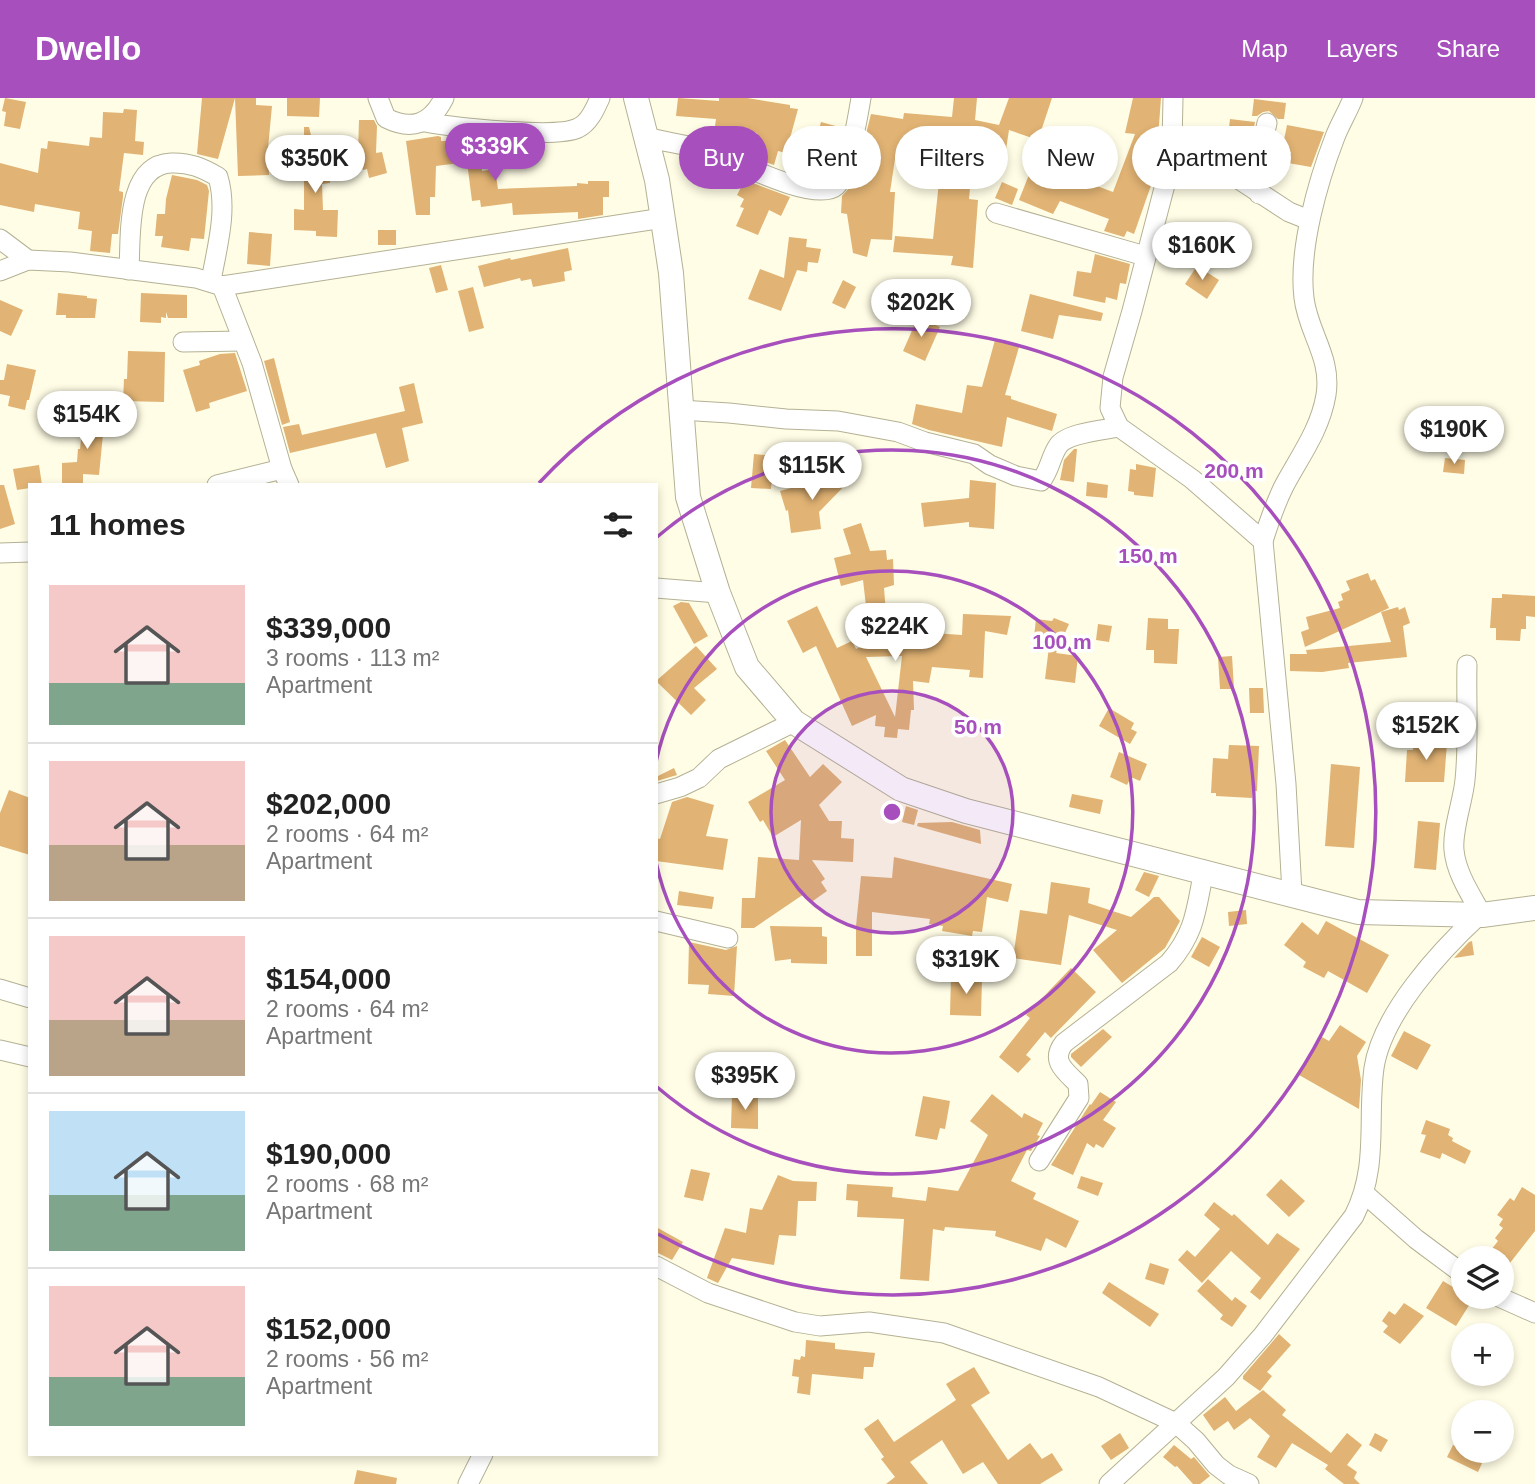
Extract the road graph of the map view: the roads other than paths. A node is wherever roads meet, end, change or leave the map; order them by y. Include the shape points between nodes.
1 (378, 98) edge
2 (444, 98) edge
3 (600, 98) edge
4 (636, 98) edge
5 (861, 98) edge
6 (1172, 98) edge
7 (1353, 98) edge
8 (425, 122) junction
9 (1267, 123) dead end
10 (1172, 126) edge
11 (645, 137) junction
12 (1164, 189) edge
13 (1253, 189) edge
14 (1259, 194) junction
15 (996, 213) dead end
16 (663, 218) junction
17 (1309, 220) junction
18 (0, 239) edge
19 (1145, 256) junction
20 (28, 260) junction
21 (129, 270) junction
22 (0, 271) edge
23 (217, 284) junction
24 (243, 341) junction
25 (183, 342) dead end
26 (680, 410) junction
27 (1119, 427) junction
28 (286, 477) edge
29 (234, 483) edge
30 (1263, 541) junction
31 (28, 552) edge
32 (0, 553) edge
33 (658, 588) edge
34 (718, 593) junction
35 (1467, 665) dead end
36 (794, 722) junction
37 (658, 793) edge
38 (1204, 870) junction
39 (1292, 893) junction
40 (1535, 908) edge
41 (1480, 915) junction
42 (658, 920) edge
43 (728, 938) dead end
44 (0, 989) edge
45 (28, 998) edge
46 (0, 1050) edge
47 (28, 1057) edge
48 (1038, 1161) dead end
49 (1365, 1194) junction
50 (1451, 1265) edge
51 (658, 1267) edge
52 (1514, 1304) edge
53 (1535, 1313) edge
54 (1176, 1423) junction
55 (482, 1456) edge
56 (468, 1484) edge
57 (1110, 1484) edge
58 (1249, 1484) edge

1 - 8 street via 386,118 396,124
2 - 8 street
3 - 8 street via 589,119 567,132
4 - 11 street
5 - 11 street via 844,173 829,190 805,189 707,151
6 - 10 street
7 - 17 street via 1335,137
9 - 14 street
11 - 16 street
12 - 19 street
13 - 14 street
14 - 17 street
15 - 19 street
16 - 23 street
16 - 26 street
17 - 30 street via 1304,299 1328,374 1326,395 1313,436 1272,510
18 - 20 street
19 - 27 street via 1110,393 1110,408
20 - 21 street
20 - 22 street
21 - 23 street
21 - 23 street via 134,205 141,182 155,167 184,163 218,177 222,191
23 - 24 street
24 - 25 street
24 - 28 street
26 - 27 street via 838,421 898,432 974,454 990,465 1041,481 1058,445 1066,439
26 - 34 street via 688,497
27 - 30 street via 1192,479
28 - 29 street
30 - 39 street
31 - 32 street
33 - 34 street
34 - 36 street via 747,667
35 - 41 street via 1468,747 1454,852
36 - 37 street via 719,759 699,778
36 - 38 street via 901,789 966,810
38 - 39 street
38 - 48 street via 1192,929 1180,950 1058,1051 1060,1066 1081,1091
39 - 41 street via 1358,912
40 - 41 street
41 - 49 street via 1445,946 1381,1039 1374,1068
42 - 43 street
44 - 45 street
46 - 47 street
49 - 50 street
49 - 54 street via 1354,1216 1263,1335
51 - 54 street via 708,1293 795,1322 820,1326 869,1322 944,1332 1099,1387
52 - 53 street
54 - 57 street
54 - 58 street via 1216,1465
55 - 56 street

